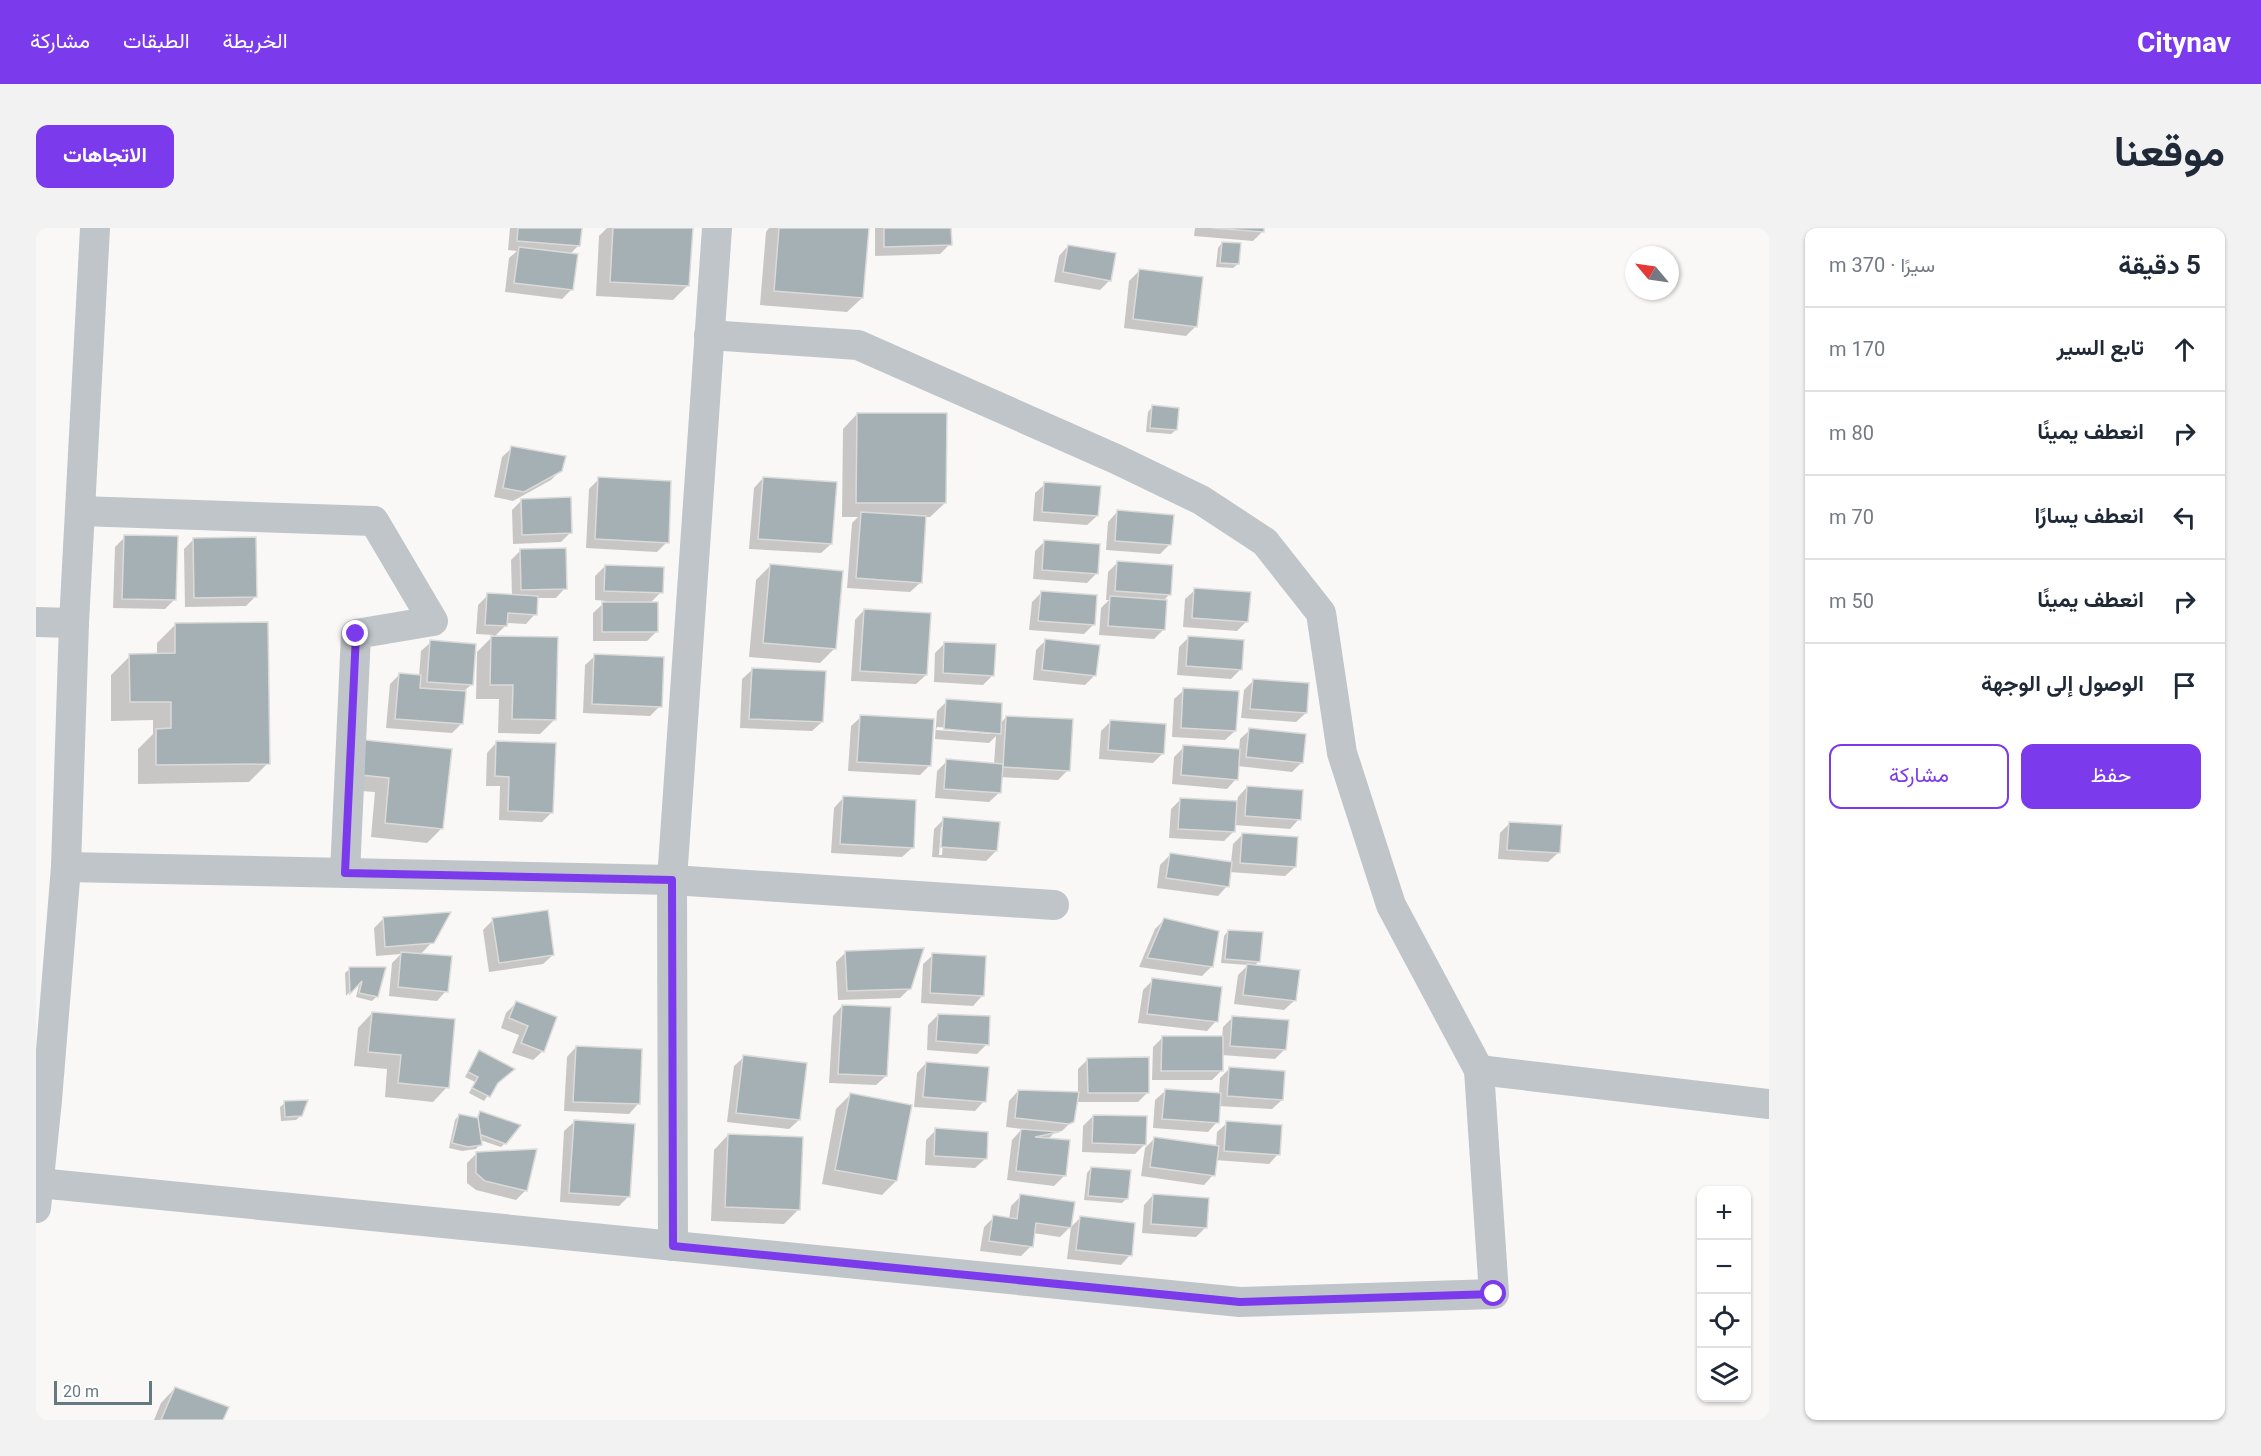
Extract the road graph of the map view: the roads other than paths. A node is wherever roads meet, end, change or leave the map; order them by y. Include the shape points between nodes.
1 (95, 228) edge
2 (717, 228) edge
3 (709, 335) junction
4 (80, 511) junction
5 (36, 622) edge
6 (74, 623) junction
7 (66, 867) junction
8 (345, 873) junction
9 (672, 880) junction
10 (1054, 905) dead end
11 (1479, 1071) junction
12 (42, 1100) edge
13 (1769, 1104) edge
14 (37, 1196) edge
15 (673, 1246) junction

1 - 4 street
2 - 3 street
3 - 9 street
3 - 11 street via 858,345 1201,500 1265,542 1321,613 1342,753 1391,905
4 - 6 street
4 - 8 street via 374,521 433,621 356,634
5 - 6 street
6 - 7 street
7 - 8 street
7 - 12 street
8 - 9 street
9 - 10 street
9 - 15 street
11 - 13 street
11 - 15 street via 1494,1294 1240,1302
12 - 14 street
14 - 15 street

